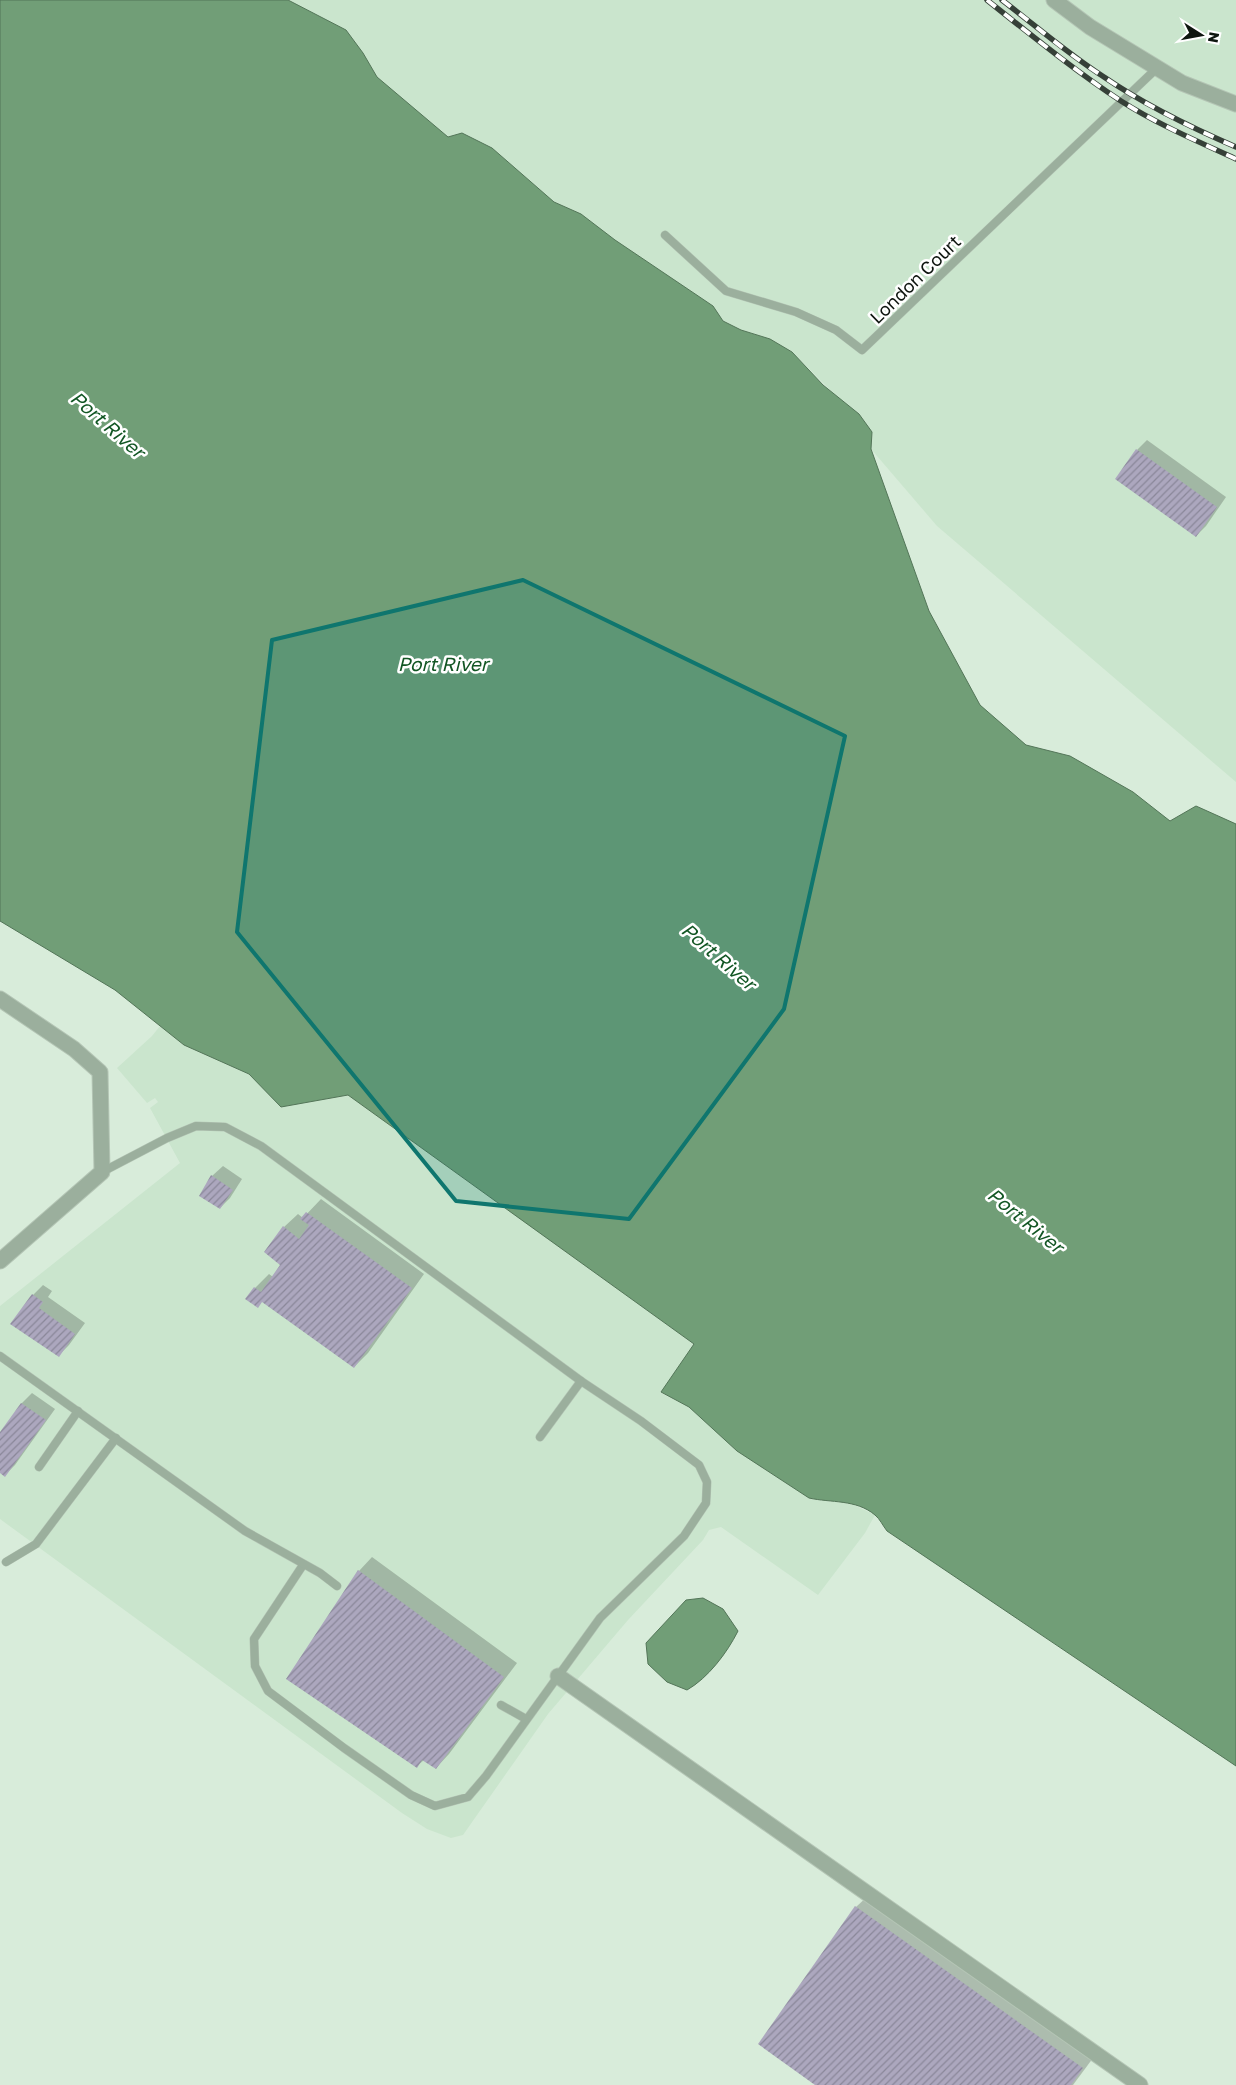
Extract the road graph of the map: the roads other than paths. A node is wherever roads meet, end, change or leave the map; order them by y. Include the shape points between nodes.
1 (1054, 0) edge
2 (1157, 68) junction
3 (1236, 104) edge
4 (665, 235) dead end
5 (0, 999) edge
6 (102, 1172) junction
7 (0, 1261) edge
8 (3, 1357) edge
9 (0, 1366) edge
10 (581, 1381) junction
11 (78, 1411) junction
12 (540, 1437) dead end
13 (116, 1438) junction
14 (39, 1467) dead end
15 (6, 1562) dead end
16 (303, 1565) junction
17 (337, 1586) dead end
18 (558, 1676) junction
19 (501, 1705) dead end
20 (526, 1719) junction
21 (1140, 2085) edge

1 - 2 street via 1090,28
2 - 3 street via 1182,83
2 - 4 lane, London Court via 862,350 836,330 804,316 726,291
5 - 6 street via 74,1049 100,1072
6 - 7 street
6 - 10 lane via 196,1126 225,1127 261,1146
8 - 9 lane
8 - 11 lane
10 - 12 lane
10 - 18 lane via 699,1465 707,1482 706,1503 684,1536 600,1618
11 - 13 lane
11 - 14 lane
13 - 15 lane via 36,1544
13 - 16 lane via 245,1531
16 - 17 lane
16 - 20 lane via 254,1638 255,1666 268,1691 359,1759 412,1795 435,1806 468,1797
18 - 20 lane
18 - 21 street
19 - 20 lane

